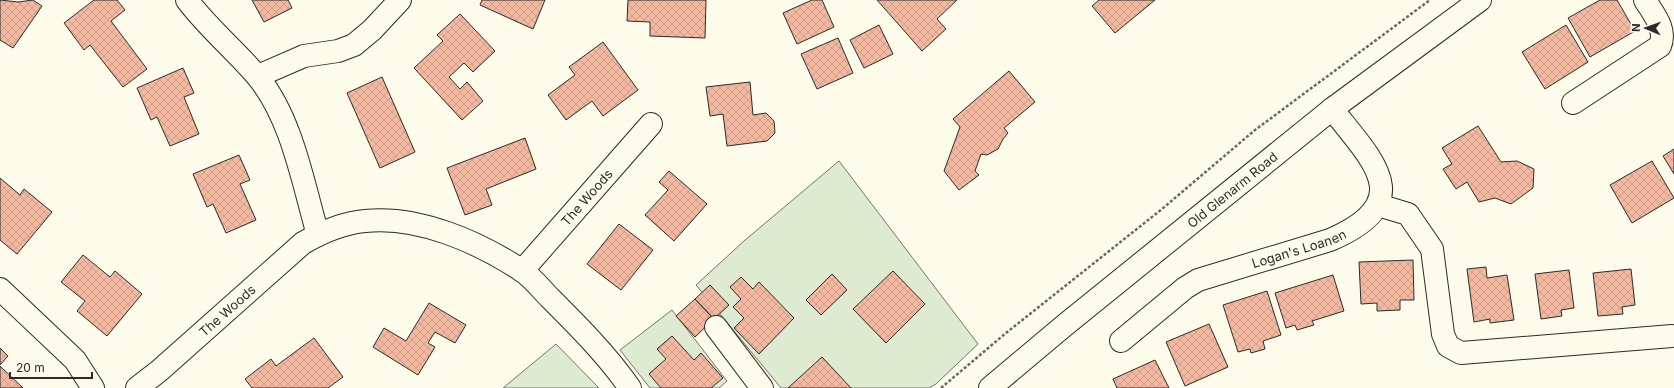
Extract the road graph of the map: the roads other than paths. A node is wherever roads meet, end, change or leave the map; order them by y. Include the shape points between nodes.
1 (187, 0) edge
2 (400, 0) edge
3 (1480, 0) edge
4 (1645, 0) edge
5 (258, 76) junction
6 (1573, 104) dead end
7 (1332, 109) junction
8 (651, 124) dead end
9 (1378, 204) junction
10 (318, 235) junction
11 (522, 271) junction
12 (0, 289) edge
13 (716, 327) dead end
14 (1672, 336) dead end
15 (1121, 341) dead end
16 (93, 388) edge
17 (137, 388) edge
18 (630, 388) edge
19 (760, 388) edge
20 (990, 388) edge

1 - 5 street via 212,30
2 - 5 street via 354,45 338,51 304,56
3 - 7 street, Old Glenarm Road
4 - 6 street via 1661,27 1663,38 1660,46
5 - 10 street via 282,116
7 - 9 street via 1376,166 1382,188
7 - 20 street, Old Glenarm Road
8 - 11 street, The Woods
9 - 14 street via 1408,214 1432,249 1443,334 1448,346 1461,353
9 - 15 street, Logan's Loanen via 1372,213 1348,232 1330,240 1198,280
10 - 11 street, The Woods via 342,225 365,220 413,224 468,241
10 - 17 street, The Woods via 285,258
11 - 18 street, The Woods via 583,331
12 - 16 street via 75,360
13 - 19 street

